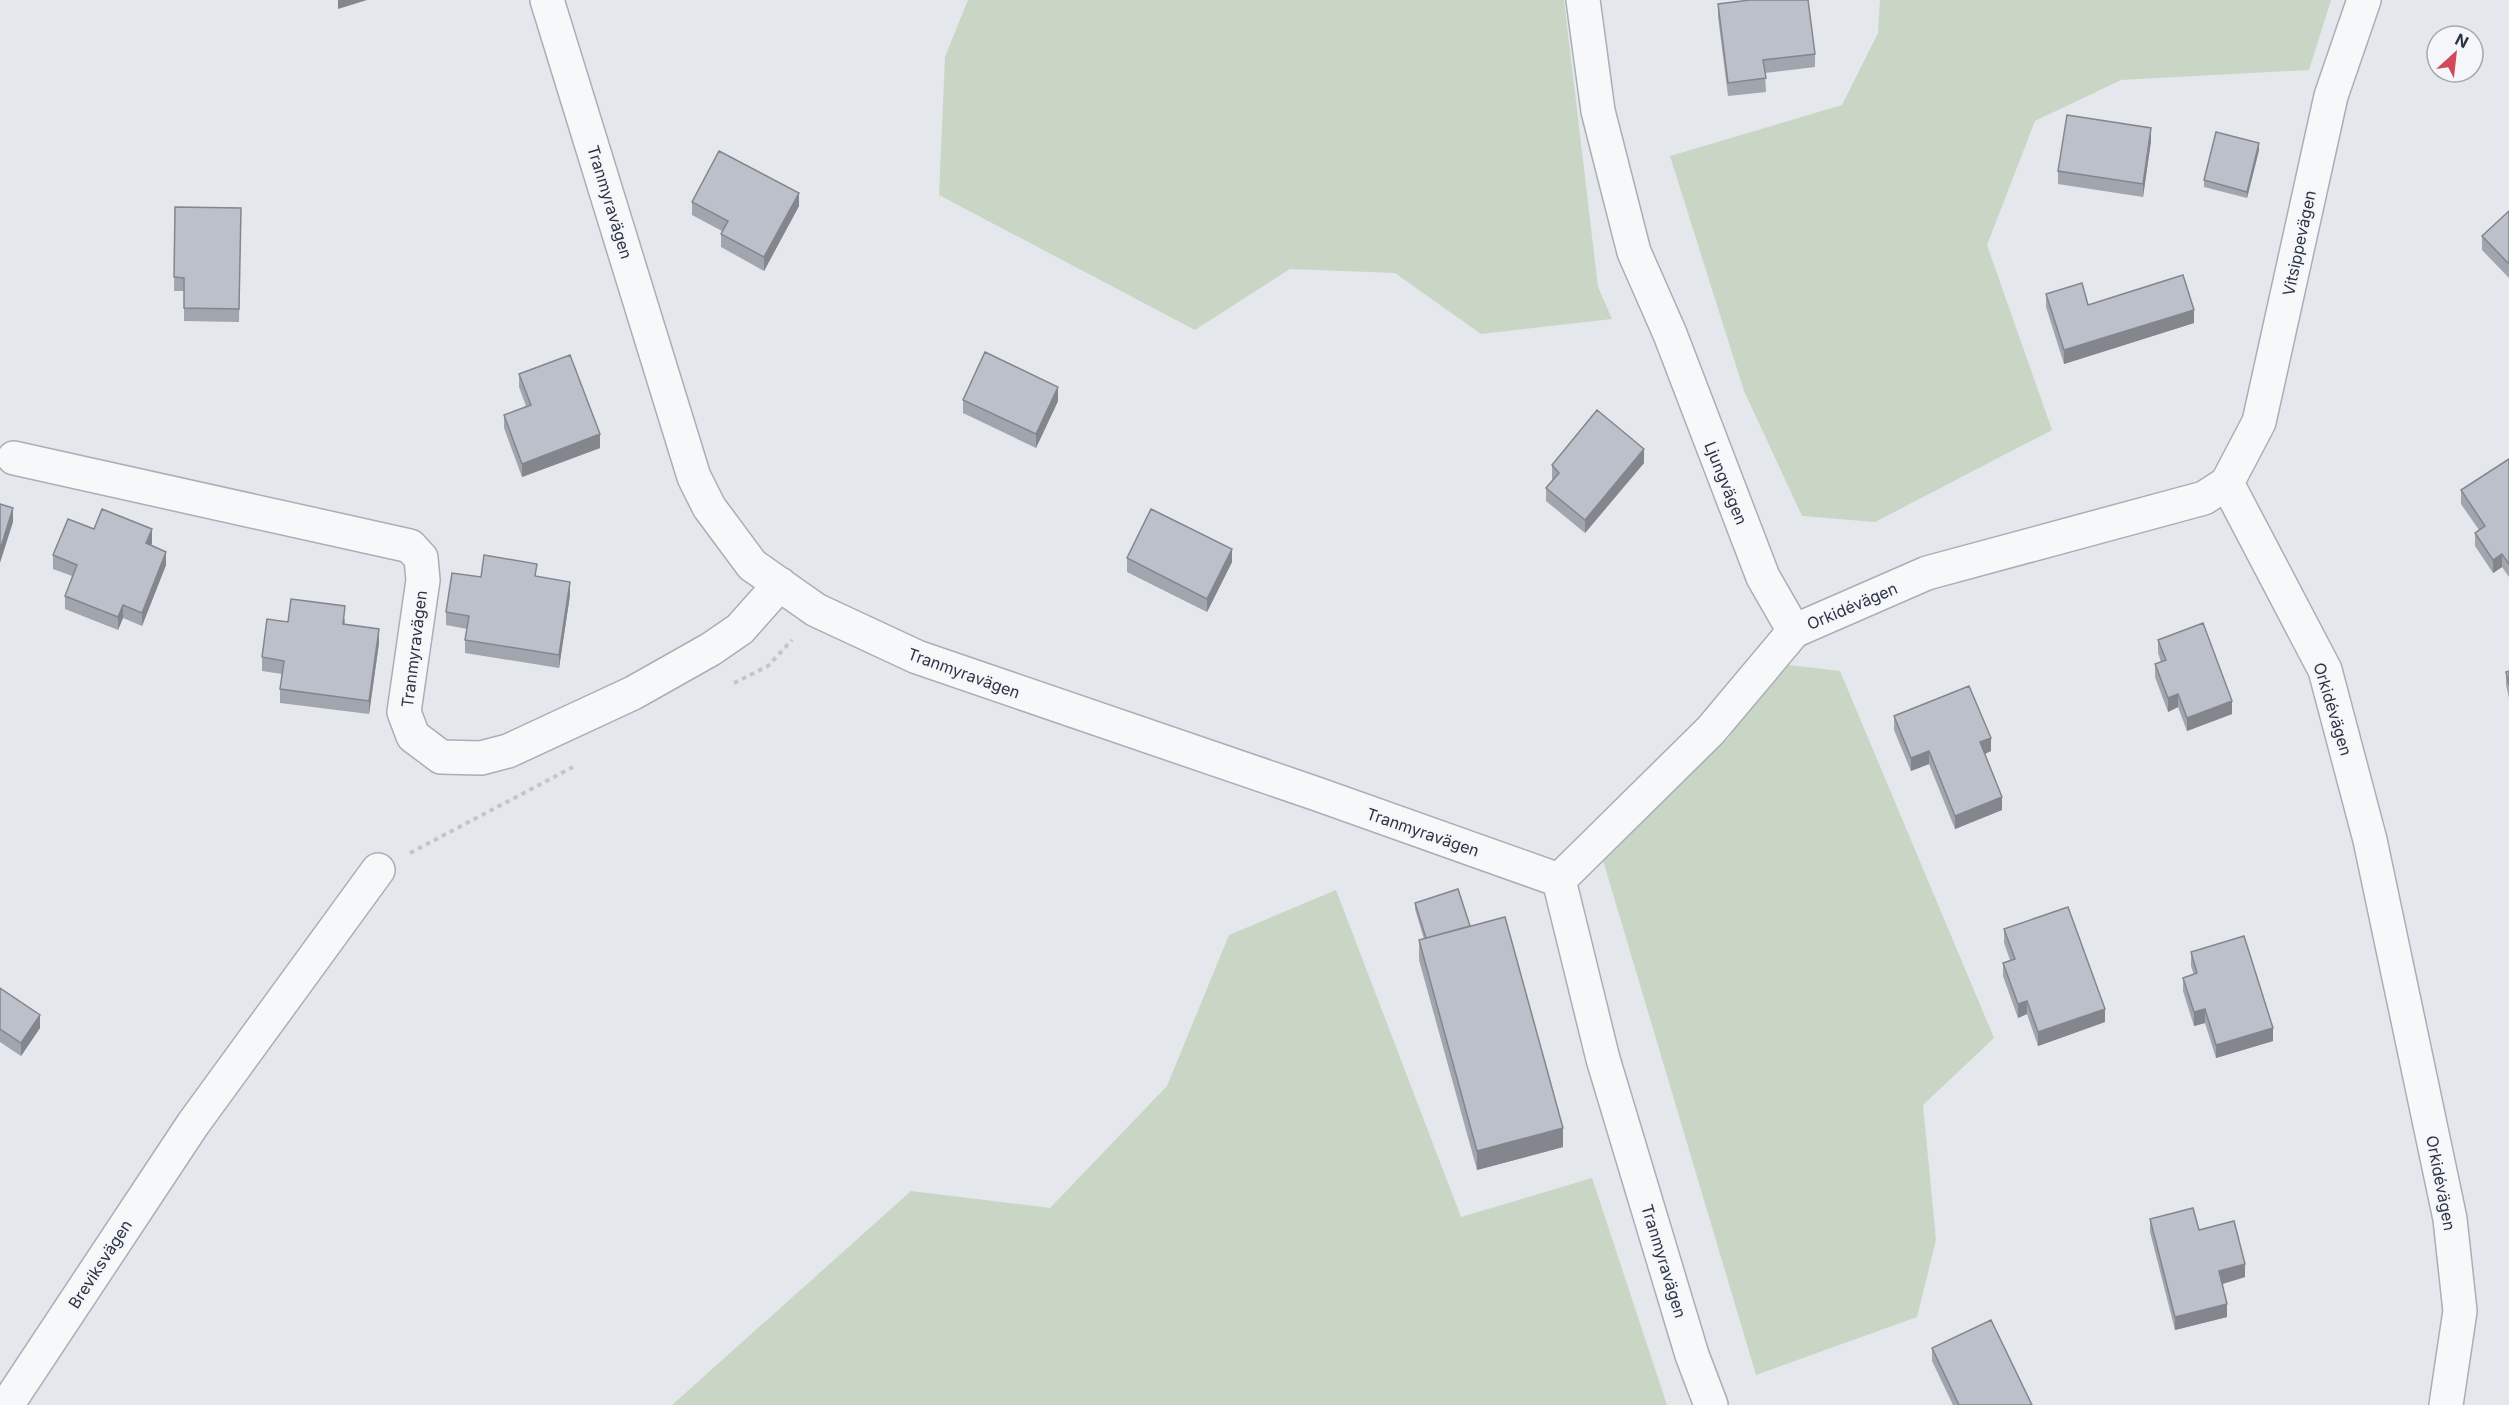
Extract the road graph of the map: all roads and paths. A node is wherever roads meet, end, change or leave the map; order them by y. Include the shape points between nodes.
1 (547, 0) edge
2 (1583, 0) edge
3 (2364, 0) edge
4 (14, 458) dead end
5 (2227, 483) junction
6 (780, 584) junction
7 (1794, 631) junction
8 (378, 870) dead end
9 (1559, 880) junction
10 (7, 1405) edge
11 (1711, 1405) edge
12 (2446, 1405) edge

1 - 6 street, Tranmyravägen via 694,477 708,507 752,565
2 - 7 street, Ljungvägen via 1598,111 1634,252 1670,334 1763,577
3 - 5 street, Vitsippevägen via 2331,96 2259,422
4 - 6 street, Tranmyravägen via 410,546 421,558 423,580 404,712 412,736 441,757 481,758 508,751 633,693 740,629
5 - 7 street, Orkidévägen via 2204,498 1928,573
5 - 12 street, Orkidévägen via 2325,670 2370,840 2450,1220 2460,1311
6 - 9 street, Tranmyravägen via 816,610 917,657
7 - 9 street via 1711,730
8 - 10 street, Breviksvägen via 194,1124
9 - 11 street, Tranmyravägen via 1603,1059 1692,1355

